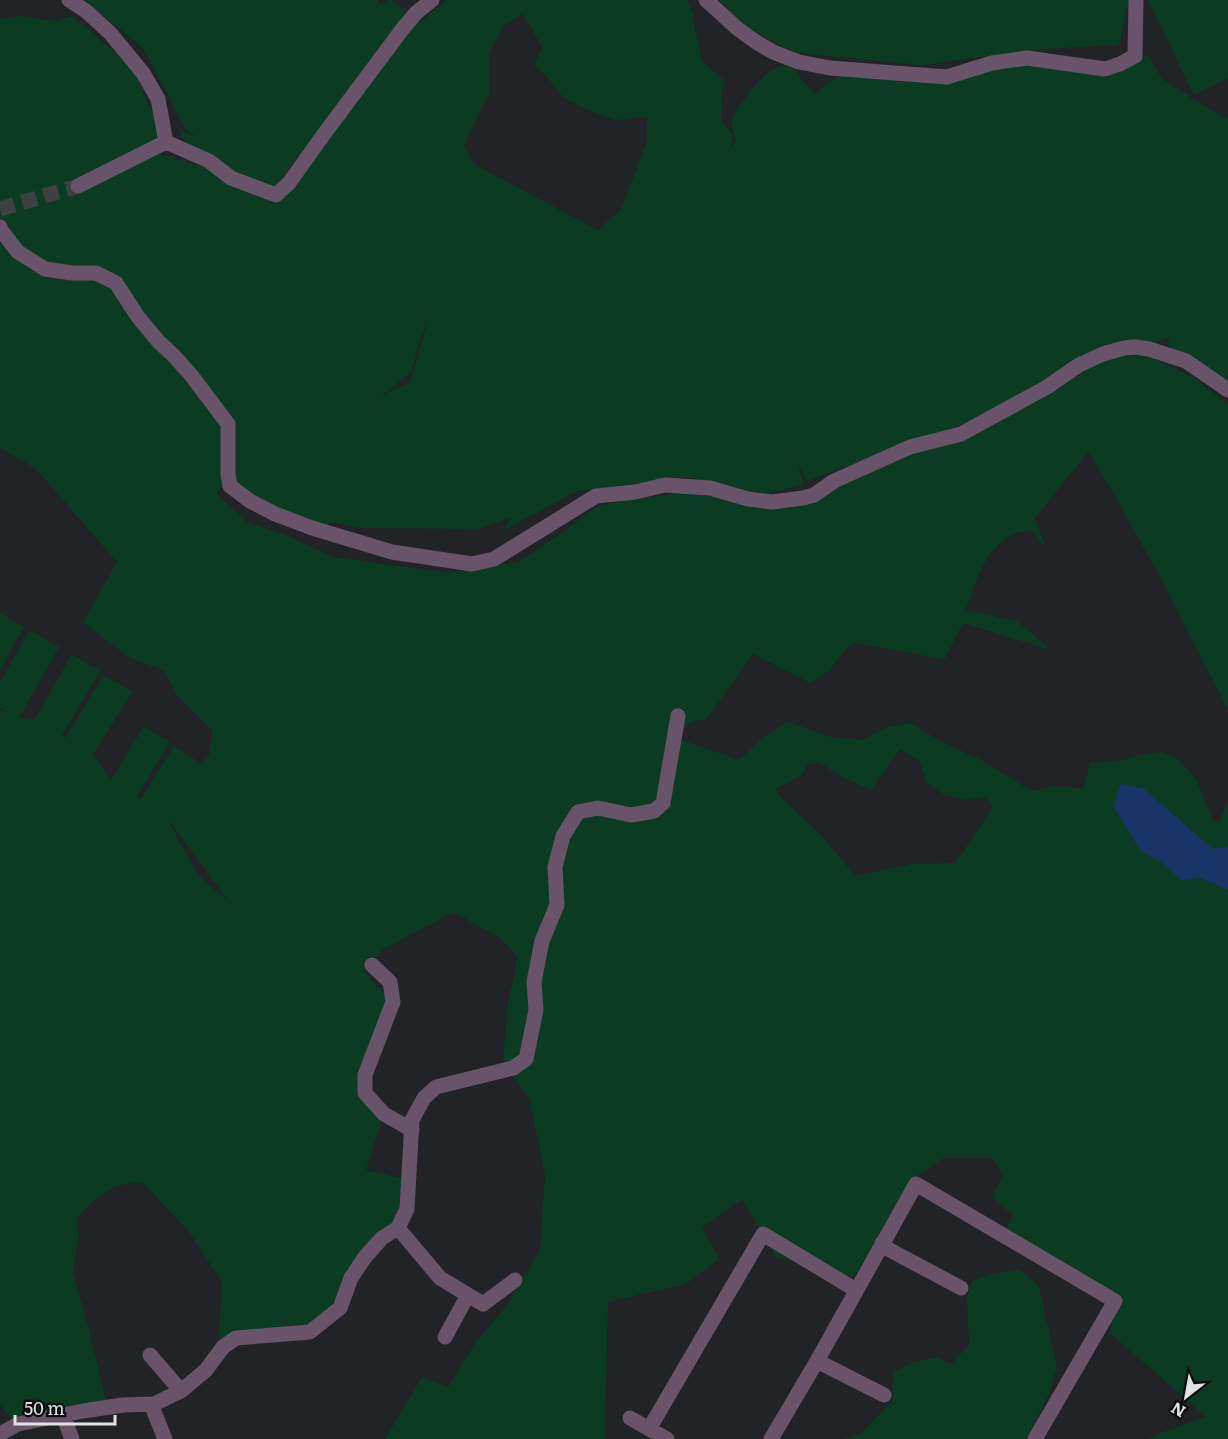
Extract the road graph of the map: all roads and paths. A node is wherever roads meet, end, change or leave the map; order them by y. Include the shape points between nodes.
1 (69, 0) edge
2 (432, 0) edge
3 (706, 0) edge
4 (1136, 0) edge
5 (166, 142) junction
6 (78, 186) tunnel mouth
7 (0, 227) edge
8 (1228, 390) edge
9 (678, 716) dead end
10 (372, 965) dead end
11 (412, 1130) junction
12 (398, 1228) junction
13 (882, 1244) junction
14 (514, 1280) dead end
15 (962, 1288) dead end
16 (855, 1290) junction
17 (468, 1295) junction
18 (445, 1337) dead end
19 (150, 1355) dead end
20 (817, 1361) junction
21 (181, 1391) junction
22 (884, 1395) dead end
23 (151, 1404) junction
24 (63, 1415) junction
25 (630, 1418) dead end
26 (649, 1429) junction
27 (0, 1434) edge
28 (72, 1439) edge
29 (165, 1439) edge
30 (667, 1439) edge
31 (771, 1439) edge
32 (1035, 1439) edge

1 - 5 street via 110,33 143,73 158,99
2 - 5 street via 404,27 289,183 276,195 231,178 209,161
3 - 4 street via 756,42 799,63 947,77 992,63 1027,58 1105,69 1120,64 1135,56
5 - 6 street
7 - 8 street via 18,252 45,268 96,273 116,283 138,318 191,375 228,424 230,486 250,501 312,528 392,552 461,563 494,559 596,496 665,484 710,488 772,502 814,495 834,481 910,447 961,434 1047,387 1079,364 1124,348 1136,346 1186,361
9 - 11 street via 663,803 654,811 631,815 598,808 578,812 563,836 555,867 556,905 542,941 534,982 536,1010 526,1059 513,1068 436,1087 424,1098 412,1120
10 - 11 street via 390,982 393,1002 364,1075 365,1093 384,1114
11 - 12 street via 407,1209
12 - 17 street via 440,1278
12 - 21 street via 382,1238 365,1257 351,1278 340,1308 310,1332 236,1338
13 - 15 street
13 - 16 street
13 - 32 street via 916,1184 1115,1301
14 - 17 street via 483,1304
16 - 20 street
16 - 26 street via 763,1234
17 - 18 street
19 - 21 street
20 - 22 street
20 - 31 street
21 - 23 street
23 - 24 street
23 - 29 street
24 - 27 street via 18,1424
24 - 28 street
25 - 26 street
26 - 30 street

